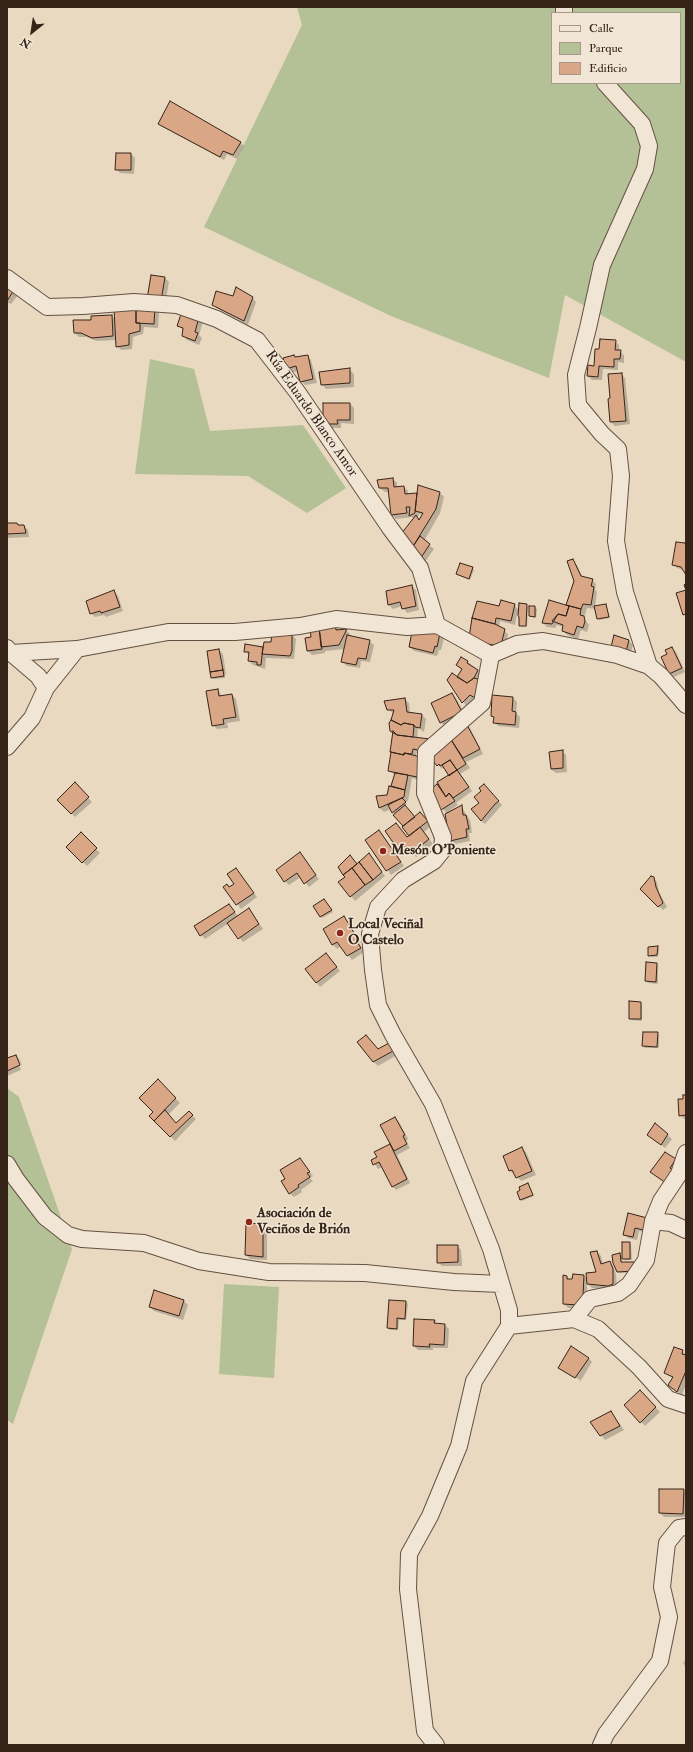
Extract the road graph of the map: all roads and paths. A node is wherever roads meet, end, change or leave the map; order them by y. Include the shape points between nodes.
1 (606, 84) edge
2 (7, 278) edge
3 (437, 625) junction
4 (78, 649) junction
5 (9, 650) edge
6 (491, 655) junction
7 (649, 666) junction
8 (46, 688) junction
9 (686, 705) edge
10 (7, 747) edge
11 (686, 1153) edge
12 (7, 1164) edge
13 (653, 1221) junction
14 (686, 1230) edge
15 (501, 1284) junction
16 (574, 1318) junction
17 (509, 1326) junction
18 (686, 1406) edge
19 (686, 1527) edge
20 (436, 1745) edge
21 (601, 1745) edge

1 - 7 street via 642,124 649,146 645,169 602,266 576,375 578,405 618,449 621,476 616,541 625,592
2 - 3 street, Rúa Eduardo Blanco Amor via 47,307 134,302 177,305 217,319 257,340 298,393 420,568
3 - 4 street via 407,627 336,619 300,626 235,632 168,632
3 - 6 street
4 - 5 street
4 - 8 street
5 - 8 street via 38,676
6 - 7 street via 517,644 543,641 617,655
6 - 15 street via 482,704 426,752 425,793 443,837 442,851 434,861 403,880 378,907 370,934 378,1004 433,1104 491,1249
7 - 9 street
8 - 10 street via 32,718
11 - 13 street
12 - 15 street via 45,1217 68,1235 82,1239 144,1243 199,1261 269,1272 365,1274
13 - 14 street via 671,1223
13 - 16 street via 646,1260 630,1285 618,1293 590,1299
15 - 17 street via 509,1310
16 - 17 street
16 - 18 street via 598,1329 668,1398
17 - 20 street via 474,1381 459,1446 430,1516 409,1554 408,1589 425,1731
19 - 21 street via 679,1528 667,1544 662,1587 669,1617 660,1660 606,1734

